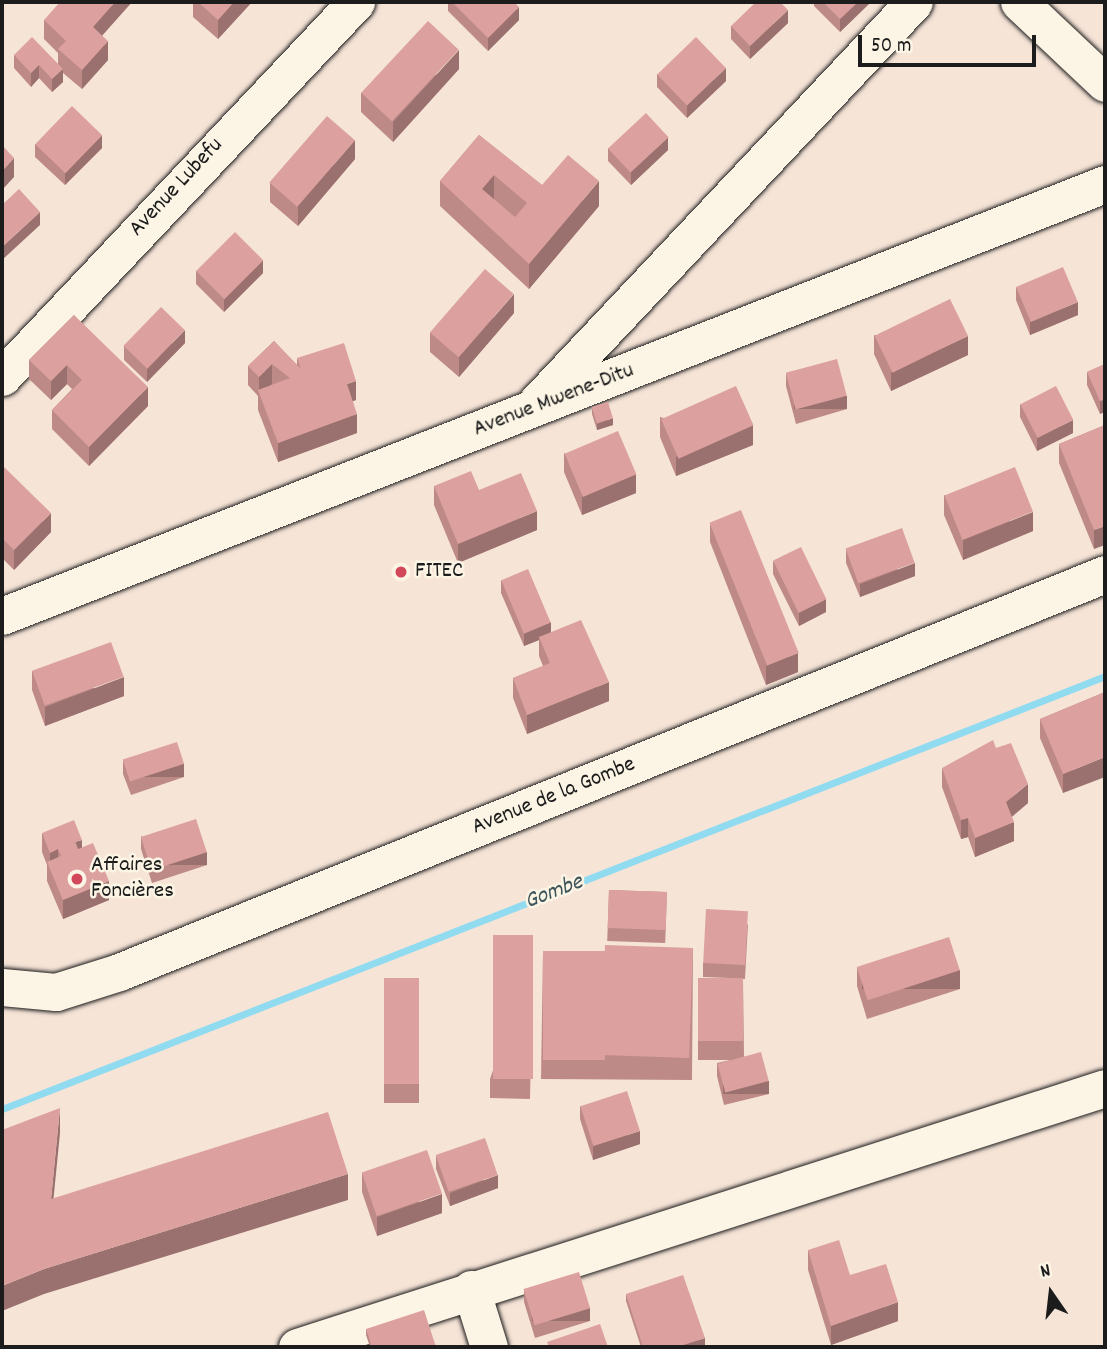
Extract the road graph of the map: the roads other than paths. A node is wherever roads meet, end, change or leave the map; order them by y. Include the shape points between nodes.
1 (356, 2) edge
2 (914, 2) edge
3 (1018, 2) edge
4 (1105, 83) edge
5 (1105, 184) edge
6 (2, 377) edge
7 (530, 410) junction
8 (1105, 574) edge
9 (2, 616) edge
10 (5, 994) edge
11 (1105, 1088) edge
12 (471, 1289) junction
13 (298, 1347) edge
14 (489, 1347) edge

1 - 6 street, Avenue Lubefu
2 - 7 street
3 - 4 street
5 - 7 street, Avenue Mwene-Ditu
7 - 9 street, Avenue Mwene-Ditu
8 - 10 street, Avenue de la Gombe via 119,972 56,992
11 - 12 street
12 - 13 street
12 - 14 street

